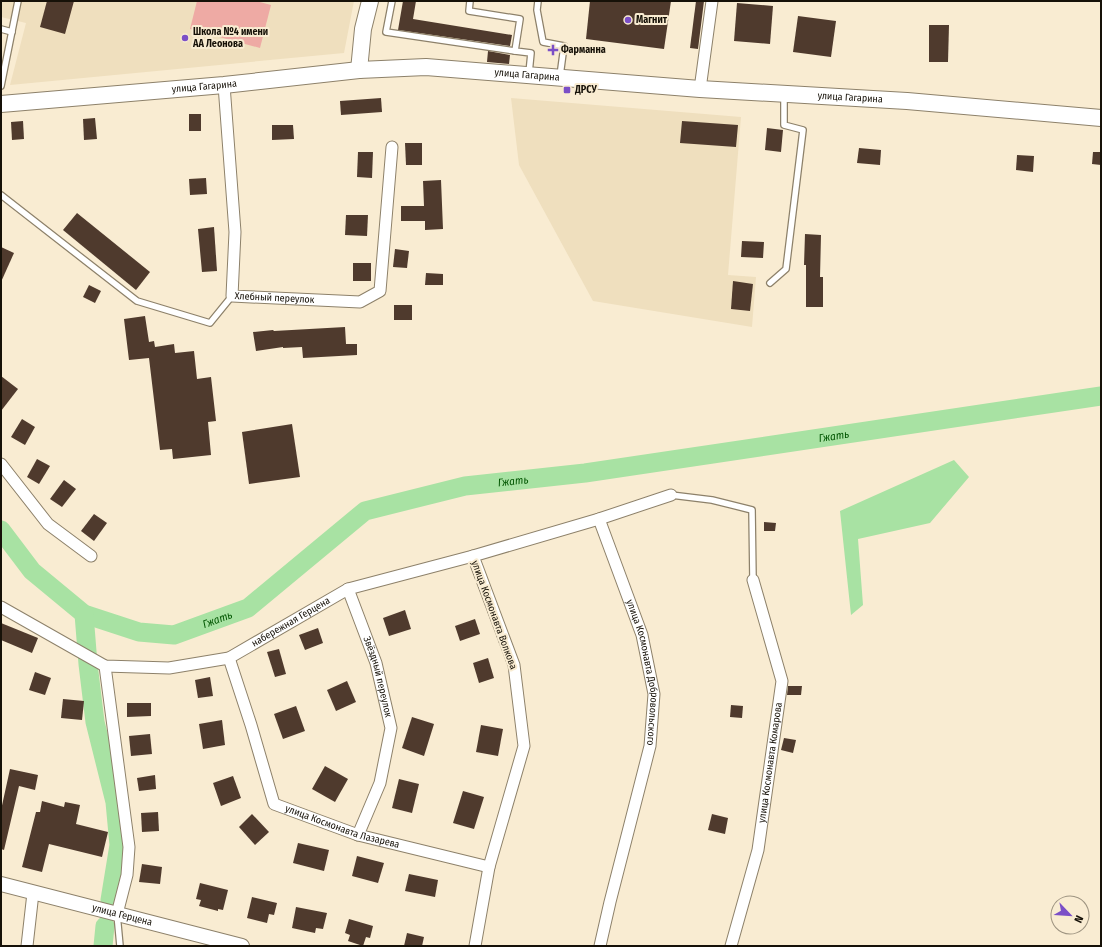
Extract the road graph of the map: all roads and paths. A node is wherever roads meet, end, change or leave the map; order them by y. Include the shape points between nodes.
1 (18, 1) edge
2 (370, 1) edge
3 (392, 1) edge
4 (470, 1) edge
5 (538, 1) edge
6 (712, 1) edge
7 (1, 29) edge
8 (12, 32) junction
9 (514, 50) junction
10 (359, 70) junction
11 (528, 75) junction
12 (560, 78) junction
13 (224, 85) junction
14 (1, 86) edge
15 (700, 89) junction
16 (784, 94) junction
17 (1, 104) edge
18 (1101, 118) edge
19 (392, 147) dead end
20 (1, 195) edge
21 (770, 283) dead end
22 (232, 296) junction
23 (1, 464) edge
24 (671, 495) joint
25 (599, 519) junction
26 (91, 556) dead end
27 (473, 556) junction
28 (753, 580) joint
29 (348, 589) junction
30 (1, 607) edge
31 (229, 658) junction
32 (105, 666) junction
33 (358, 835) junction
34 (489, 867) junction
35 (1, 884) edge
36 (33, 893) junction
37 (117, 914) junction
38 (27, 946) edge
39 (120, 946) edge
40 (242, 946) edge
41 (475, 946) edge
42 (600, 946) edge
43 (731, 946) edge

1 - 8 lane
2 - 10 main road via 363,29
3 - 9 lane via 386,32
4 - 9 lane via 469,11 520,19
5 - 12 lane via 544,42 564,46
6 - 15 street
7 - 8 lane
8 - 14 lane
9 - 11 lane via 531,53
10 - 11 main road, улица Гагарина via 426,67
10 - 13 main road, улица Гагарина
11 - 12 main road, улица Гагарина
12 - 15 main road, улица Гагарина via 671,84
13 - 17 main road, улица Гагарина
13 - 22 street, Хлебный переулок via 235,232
15 - 16 main road, улица Гагарина
16 - 18 main road, улица Гагарина via 907,101
16 - 21 lane via 784,125 803,130 786,269
19 - 22 street, Хлебный переулок via 380,291 360,302
20 - 22 lane via 137,301 210,323
23 - 26 street via 48,524
24 - 25 street, улица Космонавта Волкова
24 - 28 lane via 712,500 752,510
25 - 27 street, улица Космонавта Волкова
25 - 42 street, улица Космонавта Добровольского via 642,635 654,694 650,746
27 - 29 street, набережная Герцена
27 - 34 street, улица Космонавта Волкова via 514,664 524,746
28 - 43 street, улица Космонавта Комарова via 782,681 758,850
29 - 31 street, набережная Герцена
29 - 33 street, Звёздный переулок via 376,663 391,728 380,783
30 - 32 street, набережная Герцена
31 - 32 street, набережная Герцена via 169,668
31 - 33 street, улица Космонавта Лазарева via 274,804
32 - 37 street via 129,847 127,875
33 - 34 street, улица Космонавта Лазарева
34 - 41 street, улица Космонавта Волкова
35 - 36 street, улица Герцена
36 - 37 street, улица Герцена
36 - 38 street
37 - 39 lane
37 - 40 street, улица Герцена

